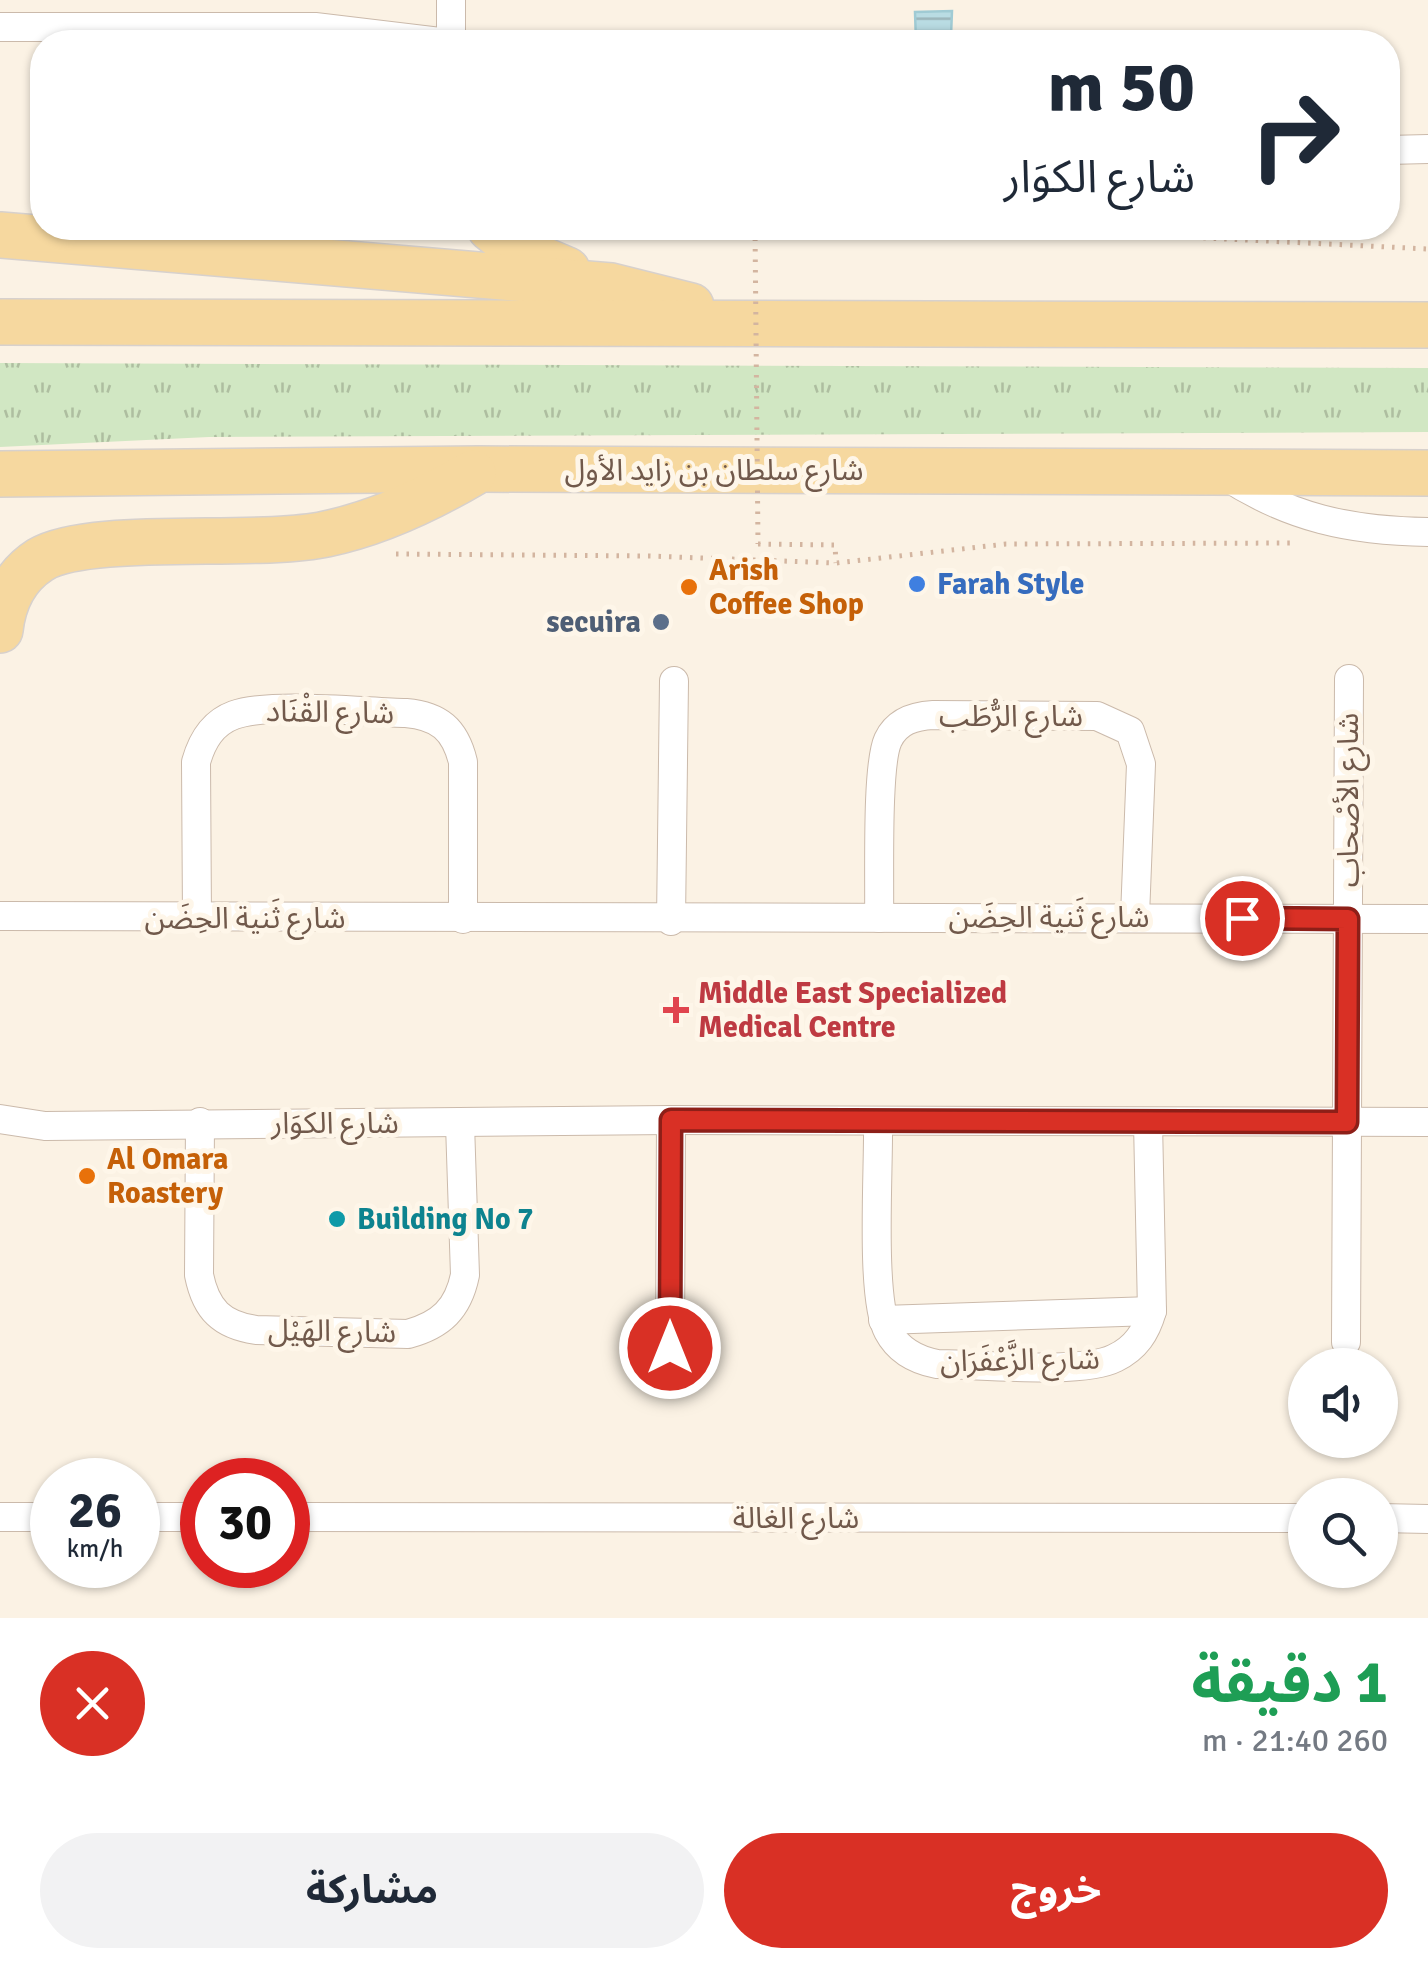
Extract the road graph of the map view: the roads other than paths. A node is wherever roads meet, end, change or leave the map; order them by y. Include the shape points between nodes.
1 (451, 0) edge
2 (0, 27) edge
3 (333, 30) edge
4 (451, 30) edge
5 (1400, 150) edge
6 (1428, 150) edge
7 (0, 234) edge
8 (30, 237) edge
9 (70, 240) edge
10 (504, 240) edge
11 (611, 286) junction
12 (0, 322) edge
13 (756, 323) junction
14 (1428, 325) edge
15 (480, 469) junction
16 (1428, 472) edge
17 (0, 474) edge
18 (85, 474) junction
19 (1223, 474) junction
20 (0, 507) edge
21 (1428, 532) edge
22 (0, 630) edge
23 (1349, 679) dead end
24 (674, 682) dead end
25 (0, 916) edge
26 (1135, 916) junction
27 (196, 918) junction
28 (879, 918) junction
29 (464, 919) junction
30 (1348, 919) junction
31 (1428, 919) edge
32 (671, 920) junction
33 (0, 1120) edge
34 (671, 1120) junction
35 (200, 1122) junction
36 (1148, 1122) junction
37 (1347, 1122) junction
38 (1428, 1122) edge
39 (460, 1124) junction
40 (878, 1124) junction
41 (1152, 1311) junction
42 (883, 1320) junction
43 (1346, 1342) dead end
44 (670, 1348) dead end
45 (0, 1517) edge
46 (30, 1517) edge
47 (310, 1517) edge
48 (1288, 1518) edge
49 (1398, 1518) edge
50 (1428, 1518) edge

1 - 4 street
2 - 3 street
5 - 6 street
7 - 8 main road
9 - 11 main road
10 - 11 main road
11 - 13 main road
12 - 13 main road
13 - 14 main road
15 - 18 main road, شارع سلطان بن زايد الأول
15 - 19 main road, شارع سلطان بن زايد الأول
15 - 22 main road via 400,511 324,535 63,550 20,577
16 - 19 main road, شارع سلطان بن زايد الأول
17 - 18 main road, شارع سلطان بن زايد الأول
18 - 20 main road
19 - 21 street via 1256,497 1313,520
23 - 30 street, شارع الأصْحاب
24 - 32 street
25 - 27 street, شارع ثَنية الحِضَن
26 - 28 street, شارع ثَنية الحِضَن
26 - 28 street, شارع الرُّطَب via 1141,764 1130,731 1097,716 916,716 900,724 884,754
26 - 30 street, شارع ثَنية الحِضَن
27 - 29 street, شارع ثَنية الحِضَن
27 - 29 street, شارع القْنَاد via 196,762 214,726 250,711 427,714 445,724 463,762
28 - 32 street, شارع ثَنية الحِضَن
29 - 32 street, شارع ثَنية الحِضَن
30 - 31 street, شارع ثَنية الحِضَن
30 - 37 street, شارع الأصْحاب
33 - 35 street, شارع الكوَار via 45,1126
34 - 39 street, شارع الكوَار
34 - 40 street, شارع الكوَار
34 - 44 street
35 - 39 street, شارع الكوَار
35 - 39 street, شارع الهَيْل via 199,1276 216,1316 256,1330 408,1334 448,1315 466,1276
36 - 37 street, شارع الكوَار
36 - 40 street, شارع الكوَار
36 - 41 street
37 - 38 street, شارع الكوَار
37 - 43 street, شارع الأصْحاب
40 - 42 street
41 - 42 street, شارع الزَّعْفَرَان
41 - 42 street, شارع الزَّعْفَرَان via 1130,1349 1088,1365 925,1362 895,1342
45 - 46 street
47 - 48 street, شارع الغالة
49 - 50 street

